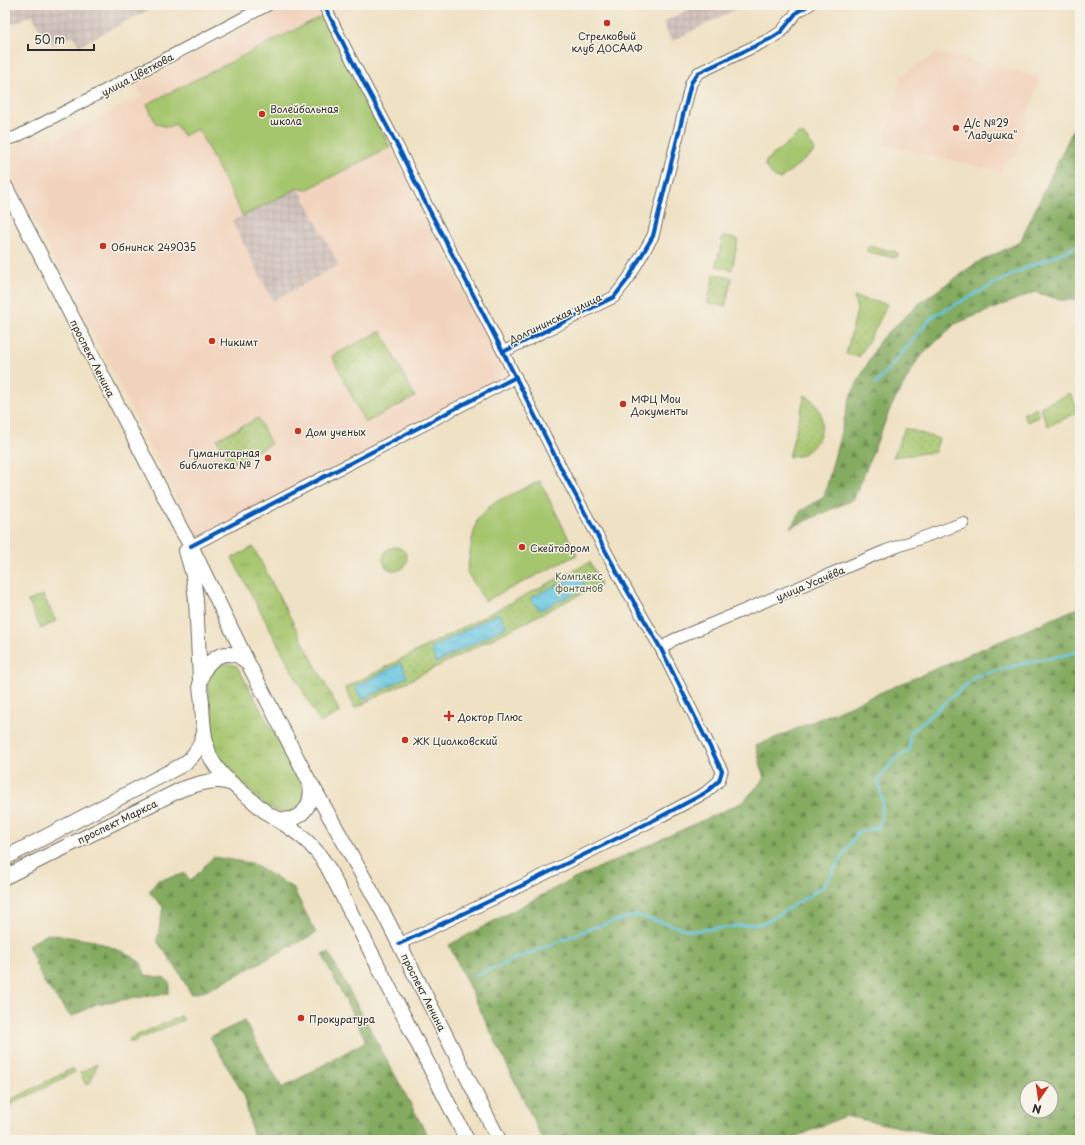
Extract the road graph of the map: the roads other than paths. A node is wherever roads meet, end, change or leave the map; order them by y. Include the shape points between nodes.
1 (268, 5) edge
2 (324, 5) edge
3 (809, 5) edge
4 (5, 140) edge
5 (5, 186) edge
6 (503, 352) junction
7 (516, 377) junction
8 (963, 523) dead end
9 (182, 531) junction
10 (192, 546) junction
11 (661, 649) junction
12 (248, 663) junction
13 (200, 683) junction
14 (204, 733) junction
15 (174, 770) junction
16 (310, 783) junction
17 (234, 784) junction
18 (182, 790) junction
19 (269, 815) junction
20 (5, 858) edge
21 (5, 877) edge
22 (400, 944) junction
23 (466, 1140) edge
24 (499, 1140) edge

1 - 4 street, улица Цветкова via 16,137
2 - 6 street
3 - 6 street, Долгининская улица via 797,12 781,32 698,73 691,83 653,236 628,279 614,297
5 - 9 main road, проспект Ленина
6 - 7 street
7 - 10 street
7 - 11 street via 563,472
8 - 11 street, улица Усачёва via 885,551 673,640
9 - 10 main road, проспект Ленина
9 - 13 main road, проспект Ленина via 193,575 196,600
10 - 12 main road, проспект Ленина
11 - 22 street via 717,759 722,771 719,781 704,793 660,817
12 - 13 main road via 237,655 215,657 210,661
12 - 16 main road, проспект Ленина
13 - 14 main road, проспект Ленина
14 - 15 main road, проспект Маркса via 194,756
14 - 17 main road, проспект Ленина via 214,765
15 - 18 main road
15 - 20 main road, проспект Маркса
16 - 19 main road via 309,804 300,814 287,819
16 - 22 main road, проспект Ленина
17 - 18 main road, проспект Маркса via 212,781
17 - 19 main road, проспект Ленина
18 - 21 main road, проспект Маркса
19 - 23 main road via 311,845 327,866
22 - 24 main road, проспект Ленина

